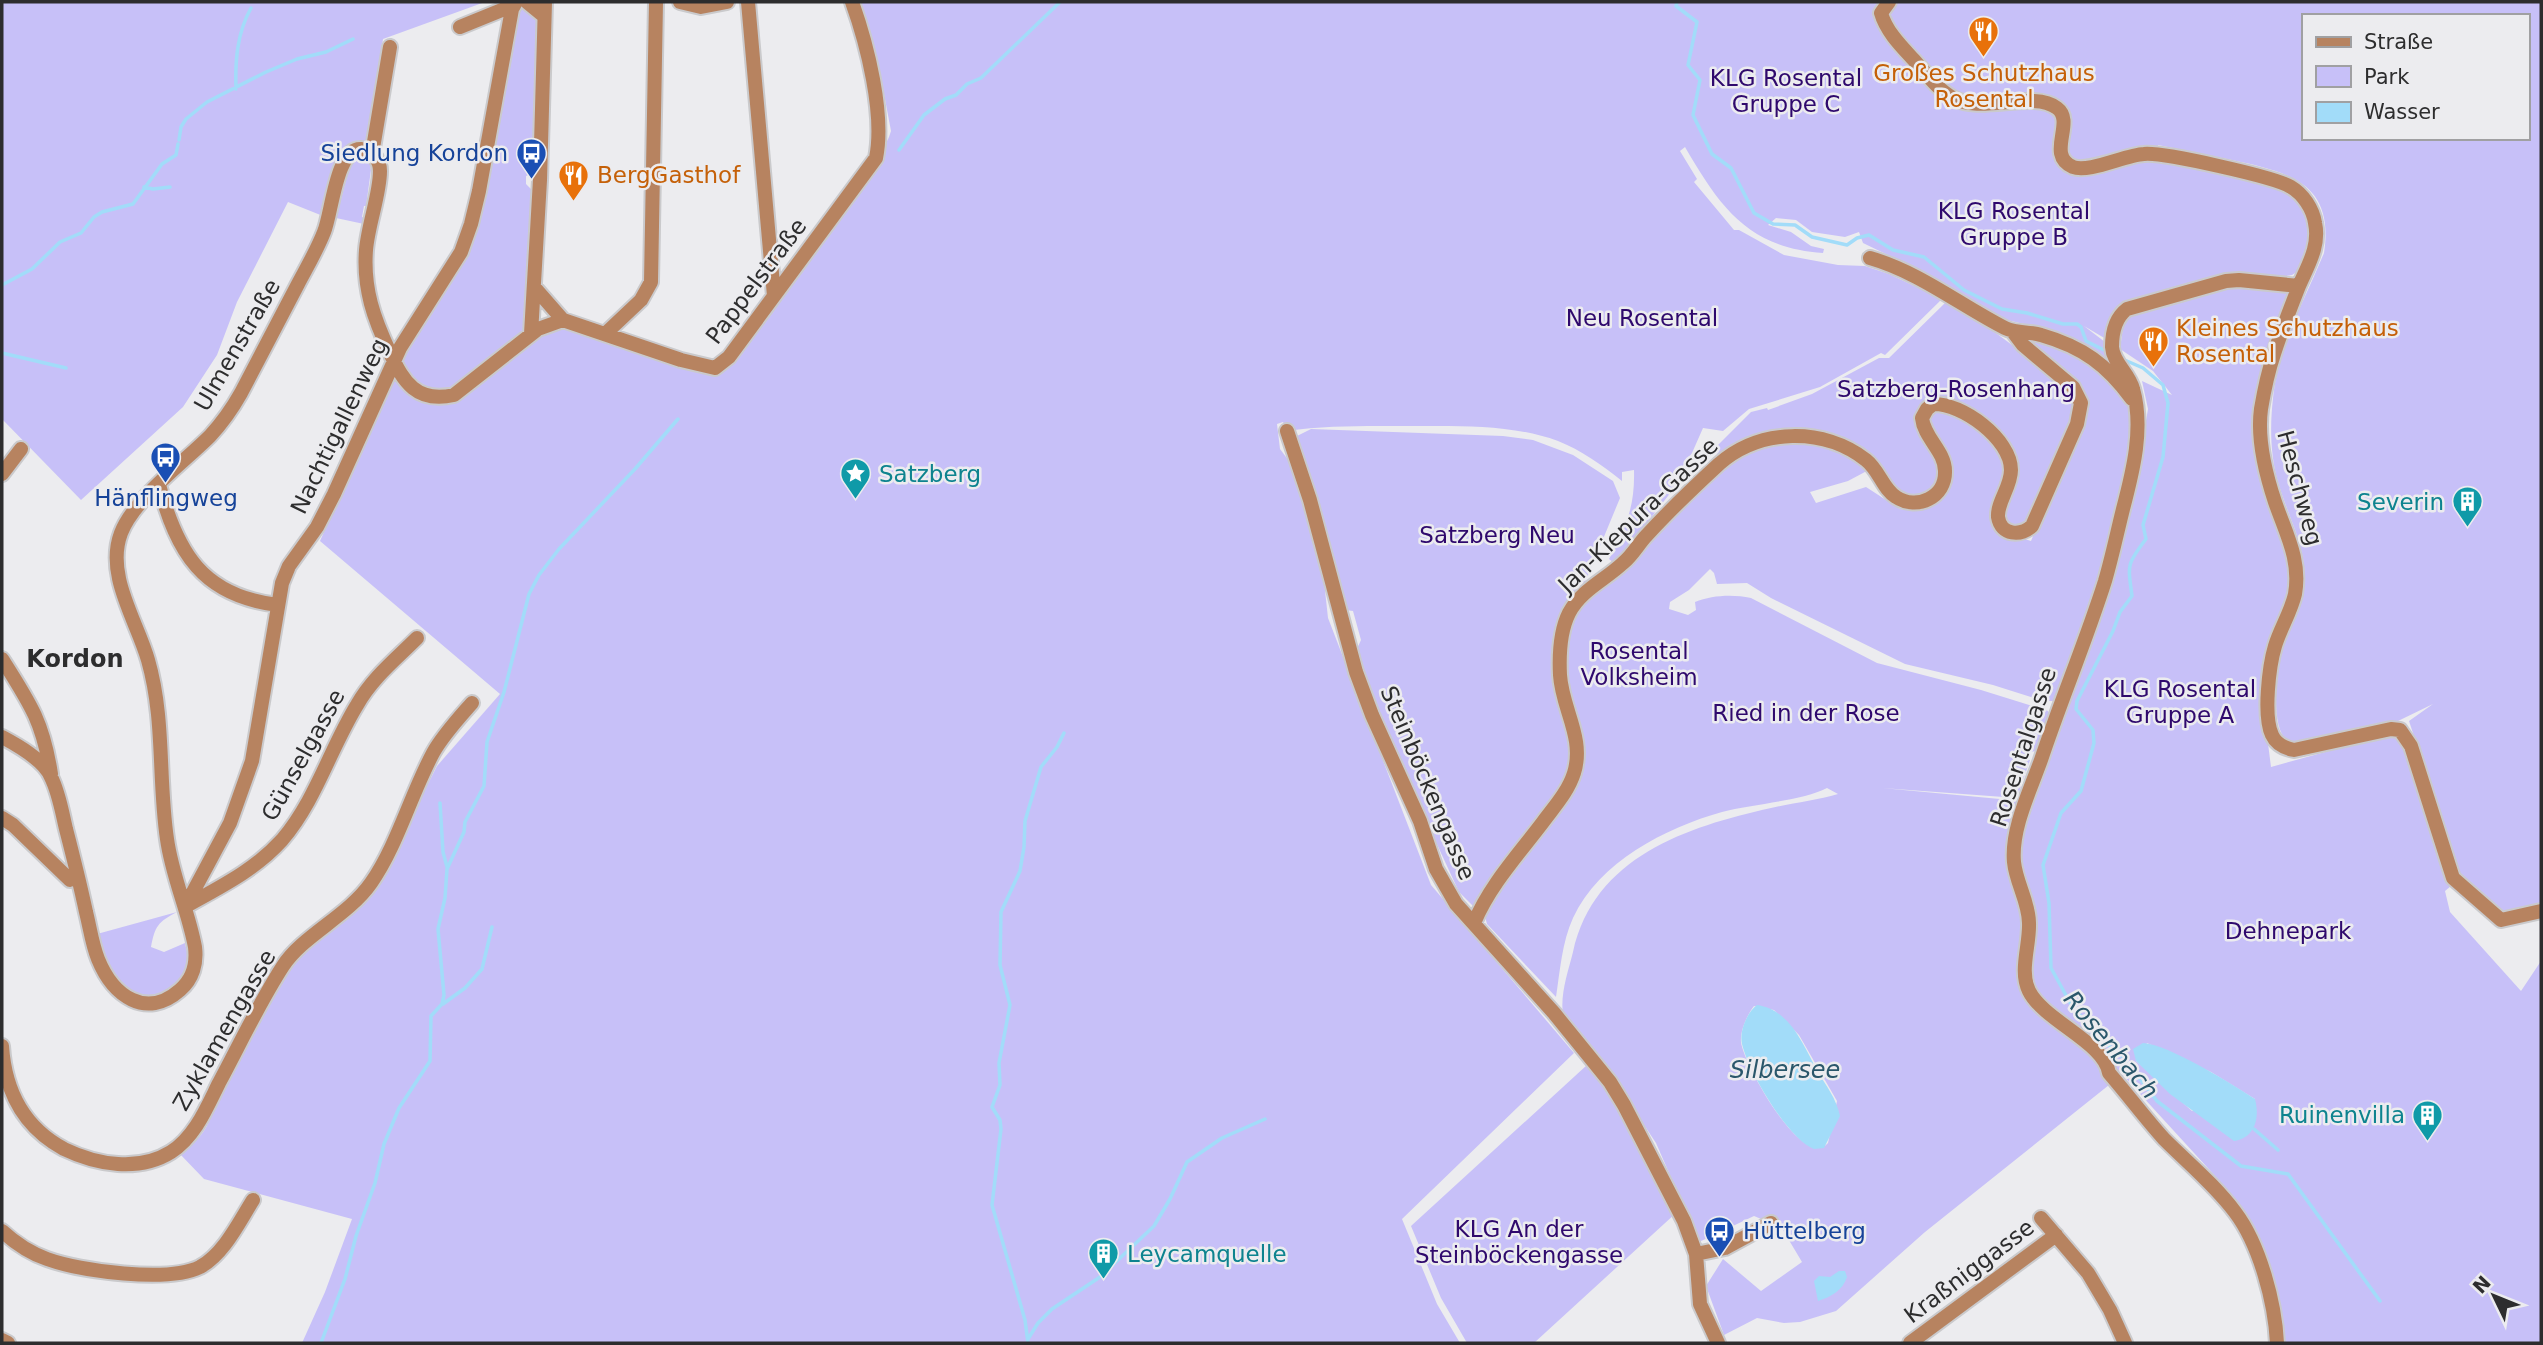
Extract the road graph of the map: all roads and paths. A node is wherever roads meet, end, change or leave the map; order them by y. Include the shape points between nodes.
1 (656, 2) edge
2 (680, 2) edge
3 (727, 2) edge
4 (748, 2) edge
5 (852, 2) edge
6 (1889, 2) edge
7 (519, 3) edge
8 (544, 9) edge
9 (460, 27) dead end
10 (390, 47) dead end
11 (372, 154) junction
12 (1870, 258) dead end
13 (2299, 286) junction
14 (535, 288) junction
15 (775, 296) junction
16 (563, 320) junction
17 (2014, 333) junction
18 (531, 334) junction
19 (605, 334) junction
20 (395, 362) junction
21 (2135, 403) junction
22 (1287, 431) dead end
23 (21, 449) dead end
24 (2, 474) edge
25 (159, 485) junction
26 (278, 605) junction
27 (417, 638) dead end
28 (2, 659) edge
29 (472, 703) dead end
30 (2, 737) edge
31 (51, 774) junction
32 (2, 818) edge
33 (70, 880) dead end
34 (184, 907) junction
35 (2541, 911) edge
36 (1475, 923) junction
37 (2, 1046) edge
38 (253, 1200) dead end
39 (2041, 1218) dead end
40 (1771, 1223) dead end
41 (2, 1231) edge
42 (2056, 1235) junction
43 (1696, 1254) junction
44 (2, 1340) edge
45 (8, 1343) edge
46 (1718, 1343) edge
47 (1910, 1343) edge
48 (2125, 1343) edge
49 (2277, 1343) edge

1 - 19 street via 651,282 641,300
2 - 3 street via 701,8
4 - 15 street
5 - 15 street, Pappelstraße via 877,108 876,158
6 - 13 street, Heschweg via 1881,13 1887,27 1949,96 1970,104 2046,103 2060,110 2060,151 2073,167 2151,153 2288,185 2308,205 2317,232 2315,250
7 - 8 street
7 - 9 street
7 - 20 street, Nachtigallenweg via 471,224 456,261
8 - 14 street
10 - 11 street
11 - 20 street via 380,170 367,243 367,293 374,320
11 - 25 street, Ulmenstraße via 357,150 344,159 318,246 241,393 227,416
12 - 17 street, Jan-Kiepura-Gasse via 1896,267
13 - 21 street, Rosentalgasse via 2226,281 2127,309 2114,330 2113,352 2130,380
13 - 35 street, Heschweg via 2273,357 2259,424 2268,475 2296,565 2294,595 2271,666 2271,733 2281,746 2294,750 2400,730 2411,746 2457,882 2501,920
14 - 16 street
14 - 18 street
15 - 19 street, Pappelstraße via 729,357 715,368
16 - 18 street
16 - 19 street, Pappelstraße
17 - 21 street, Jan-Kiepura-Gasse via 2042,335 2089,354
17 - 36 street, Jan-Kiepura-Gasse via 2073,387 2081,403 2077,424 2032,526 2017,533 2000,524 1999,509 2011,477 2009,457 1987,429 1947,405 1933,404 1922,418 1945,469 1941,488 1923,502 1896,498 1866,460 1821,439 1778,437 1729,456 1678,502 1625,562 1580,596 1570,611 1562,633 1560,662 1576,737 1574,774 1489,893
18 - 20 street via 462,391 446,397 414,389
20 - 26 street, Nachtigallenweg via 317,527 289,566
21 - 49 street, Rosentalgasse via 2133,470 2107,571 2016,841 2014,866 2029,920 2024,974 2034,999 2091,1047 2154,1127 2235,1212 2256,1252
22 - 36 street, Steinböckengasse via 1365,697 1420,821 1436,869 1448,893
23 - 24 street
25 - 26 street via 168,519 188,558 227,590 257,603
25 - 34 street, Ulmenstraße via 126,522 116,559 154,683 166,838
26 - 34 street, Nachtigallenweg via 252,761 226,832
27 - 34 street, Günselgasse via 365,692 309,800 282,840 248,870
28 - 31 street, Ulmenstraße via 39,723
29 - 37 street, Zyklamengasse via 433,753 370,884 285,963 197,1124 173,1151 128,1165 84,1157 56,1144 15,1102
30 - 31 street
31 - 34 street, Ulmenstraße via 97,958 113,984 130,999 140,1004 160,1003 185,987 196,959
32 - 33 street
36 - 43 street, Steinböckengasse via 1609,1082 1673,1196
38 - 41 street via 210,1260 173,1273 105,1271 48,1259
39 - 42 street
40 - 43 street via 1725,1248
42 - 47 street, Kraßniggasse
42 - 48 street via 2088,1273
43 - 46 street, Steinböckengasse via 1700,1304
44 - 45 street

